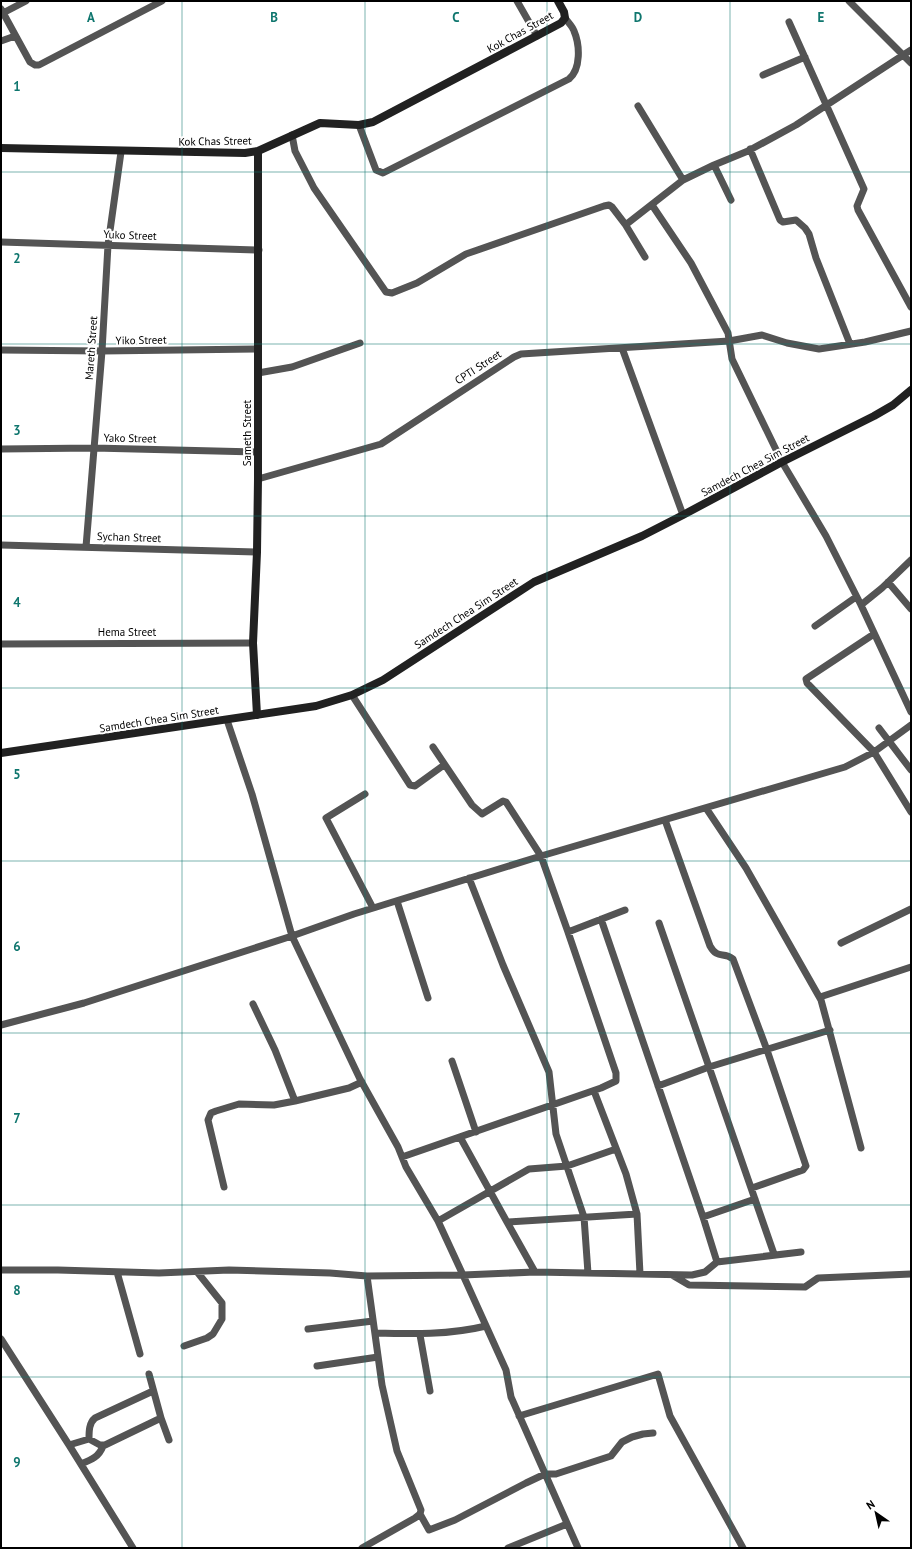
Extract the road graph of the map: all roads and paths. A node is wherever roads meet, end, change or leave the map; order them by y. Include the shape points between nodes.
1 (26, 1) edge
2 (162, 1) edge
3 (518, 1) edge
4 (558, 1) edge
5 (849, 1) edge
6 (2, 11) edge
7 (565, 18) junction
8 (789, 22) dead end
9 (14, 36) junction
10 (537, 36) junction
11 (1, 42) edge
12 (911, 50) edge
13 (903, 55) junction
14 (805, 57) junction
15 (911, 63) edge
16 (763, 75) dead end
17 (827, 105) junction
18 (638, 106) dead end
19 (359, 125) junction
20 (292, 135) junction
21 (1, 148) edge
22 (750, 150) junction
23 (258, 151) junction
24 (121, 152) junction
25 (714, 165) junction
26 (683, 180) junction
27 (731, 200) dead end
28 (652, 205) junction
29 (625, 224) junction
30 (1, 242) edge
31 (108, 245) junction
32 (259, 250) junction
33 (645, 257) dead end
34 (911, 307) edge
35 (911, 331) edge
36 (729, 341) junction
37 (360, 343) dead end
38 (850, 344) junction
39 (622, 348) junction
40 (257, 349) junction
41 (1, 350) edge
42 (102, 351) junction
43 (258, 373) junction
44 (911, 390) edge
45 (908, 397) edge
46 (94, 448) junction
47 (1, 449) edge
48 (258, 452) junction
49 (782, 462) junction
50 (258, 479) junction
51 (683, 515) junction
52 (1, 546) edge
53 (86, 547) junction
54 (257, 552) junction
55 (911, 560) edge
56 (888, 582) junction
57 (856, 596) junction
58 (861, 605) junction
59 (911, 608) edge
60 (815, 626) dead end
61 (874, 634) junction
62 (253, 642) junction
63 (1, 644) edge
64 (352, 696) junction
65 (911, 712) edge
66 (257, 715) junction
67 (227, 720) junction
68 (911, 726) edge
69 (879, 728) dead end
70 (890, 741) junction
71 (433, 747) dead end
72 (874, 752) junction
73 (1, 753) edge
74 (444, 765) junction
75 (911, 770) edge
76 (365, 794) dead end
77 (706, 808) junction
78 (911, 812) edge
79 (665, 820) junction
80 (541, 856) junction
81 (469, 878) junction
82 (397, 901) junction
83 (373, 908) junction
84 (911, 909) edge
85 (625, 910) dead end
86 (601, 919) junction
87 (659, 923) dead end
88 (568, 932) junction
89 (292, 936) junction
90 (841, 943) dead end
91 (911, 967) edge
92 (820, 997) junction
93 (428, 998) dead end
94 (253, 1004) dead end
95 (1, 1026) edge
96 (830, 1030) junction
97 (767, 1050) junction
98 (452, 1061) dead end
99 (709, 1067) junction
100 (362, 1082) junction
101 (658, 1086) junction
102 (594, 1091) junction
103 (295, 1101) junction
104 (553, 1105) junction
105 (476, 1132) junction
106 (460, 1138) junction
107 (861, 1148) dead end
108 (616, 1149) junction
109 (402, 1157) junction
110 (567, 1166) junction
111 (224, 1188) dead end
112 (752, 1188) junction
113 (490, 1191) junction
114 (756, 1199) junction
115 (637, 1214) junction
116 (584, 1217) junction
117 (703, 1217) junction
118 (438, 1221) junction
119 (507, 1222) junction
120 (801, 1252) dead end
121 (774, 1254) junction
122 (717, 1262) junction
123 (1, 1270) edge
124 (117, 1272) junction
125 (535, 1272) junction
126 (198, 1273) junction
127 (588, 1273) junction
128 (640, 1274) junction
129 (672, 1274) junction
130 (911, 1274) edge
131 (464, 1275) junction
132 (367, 1276) junction
133 (373, 1321) junction
134 (486, 1326) junction
135 (308, 1328) dead end
136 (375, 1333) junction
137 (420, 1335) junction
138 (1, 1339) edge
139 (184, 1346) dead end
140 (140, 1354) dead end
141 (378, 1357) junction
142 (317, 1366) dead end
143 (148, 1374) dead end
144 (153, 1391) junction
145 (430, 1391) dead end
146 (519, 1416) junction
147 (161, 1418) junction
148 (653, 1433) dead end
149 (89, 1439) junction
150 (169, 1440) dead end
151 (69, 1445) junction
152 (103, 1446) junction
153 (81, 1464) junction
154 (545, 1474) junction
155 (420, 1514) junction
156 (567, 1524) junction
157 (132, 1548) edge
158 (362, 1548) edge
159 (508, 1548) edge
160 (578, 1548) edge
161 (743, 1548) edge

1 - 6 street
2 - 9 street via 35,66
3 - 10 street
4 - 7 street
5 - 13 street
6 - 9 street
7 - 10 street, Kok Chas Street via 561,23
7 - 19 street via 574,31 578,51 578,64 569,79 383,173 376,170
8 - 14 street
9 - 11 street
10 - 19 street, Kok Chas Street via 373,122
12 - 13 street
13 - 15 street
13 - 17 street
14 - 16 street
14 - 17 street
17 - 22 street
17 - 34 street via 864,189 857,206 858,210
18 - 26 street
19 - 20 street, Kok Chas Street via 320,123
20 - 23 street, Kok Chas Street
20 - 29 street via 295,151 314,188 386,292 392,293 417,283 466,254 604,206 612,207
21 - 24 street, Kok Chas Street
22 - 25 street
22 - 38 street via 780,220 796,220 810,234 816,258
23 - 24 street, Kok Chas Street
23 - 32 street, Sameth Street
24 - 31 street, Mareth Street
25 - 26 street
25 - 27 street
26 - 28 street
28 - 29 street via 630,223
28 - 36 street via 691,263 728,332
29 - 33 street
30 - 31 street, Yuko Street
31 - 32 street, Yuko Street
31 - 42 street, Mareth Street
32 - 40 street, Sameth Street
35 - 38 street, CPTI Street
36 - 38 street, CPTI Street via 762,336 819,349
36 - 39 street, CPTI Street
36 - 49 street via 732,359
37 - 43 street via 292,367
39 - 50 street, CPTI Street via 517,355 381,444
39 - 51 street
40 - 42 street, Yiko Street
40 - 43 street, Sameth Street
41 - 42 street, Yiko Street
42 - 46 street, Mareth Street
43 - 48 street, Sameth Street
44 - 45 street, Samdech Chea Sim Street
45 - 49 street, Samdech Chea Sim Street
46 - 47 street, Yako Street
46 - 48 street, Yako Street
46 - 53 street, Mareth Street
48 - 50 street, Sameth Street
49 - 51 street, Samdech Chea Sim Street
49 - 57 street via 826,536
50 - 54 street, Sameth Street
51 - 64 street, Samdech Chea Sim Street via 642,536 534,582 383,680
52 - 53 street, Sychan Street
53 - 54 street, Sychan Street
54 - 62 street, Sameth Street
55 - 56 street
56 - 58 street
56 - 59 street
57 - 58 street
57 - 60 street
58 - 61 street
61 - 65 street
61 - 72 street via 806,679
62 - 63 street, Hema Street
62 - 66 street, Sameth Street
64 - 66 street, Samdech Chea Sim Street via 316,706
64 - 74 street via 410,785 414,786
66 - 67 street, Samdech Chea Sim Street
67 - 73 street, Samdech Chea Sim Street
67 - 89 street via 252,794
68 - 70 street
69 - 70 street
70 - 72 street
70 - 75 street
71 - 74 street
72 - 77 street via 846,767
72 - 78 street
74 - 80 street via 480,813 500,802 506,802
76 - 83 street via 326,818
77 - 79 street
77 - 92 street via 746,868
79 - 80 street
79 - 97 street via 710,946 718,956 729,955 733,959
80 - 81 street
80 - 88 street
81 - 82 street
81 - 104 street via 549,1072
82 - 83 street
82 - 93 street
83 - 89 street
84 - 90 street
85 - 86 street
86 - 88 street
86 - 101 street
87 - 99 street
88 - 102 street via 616,1073 616,1080
89 - 95 street via 84,1003
89 - 100 street
91 - 92 street
92 - 96 street
94 - 103 street
96 - 97 street
96 - 107 street
97 - 99 street
97 - 112 street via 806,1166 803,1170
98 - 105 street
99 - 101 street
99 - 112 street
100 - 103 street via 349,1088
100 - 109 street
101 - 117 street
102 - 104 street
102 - 108 street
103 - 111 street via 274,1105 239,1104 212,1113 208,1120
104 - 105 street
104 - 110 street via 556,1134
105 - 106 street
106 - 109 street
106 - 113 street
108 - 110 street
108 - 115 street
109 - 118 street
110 - 113 street via 529,1169
110 - 116 street
112 - 114 street
113 - 118 street
113 - 119 street
114 - 117 street
114 - 121 street
115 - 116 street
115 - 128 street
116 - 119 street
116 - 127 street
117 - 122 street
118 - 131 street
119 - 125 street
120 - 121 street
121 - 122 street
122 - 129 street via 699,1274
123 - 124 street
124 - 126 street
124 - 140 street
125 - 127 street
125 - 131 street
126 - 132 street via 243,1271
126 - 139 street via 222,1303 222,1319 213,1334
127 - 128 street
128 - 129 street
129 - 130 street via 688,1285 805,1286 818,1278
131 - 132 street
131 - 134 street
132 - 133 street
133 - 135 street
133 - 136 street
134 - 137 street
134 - 146 street via 506,1370 511,1397
136 - 137 street
136 - 141 street
137 - 145 street
138 - 151 street
141 - 142 street
141 - 155 street via 397,1451 421,1510
143 - 144 street
144 - 147 street
144 - 149 street via 92,1420
146 - 154 street
146 - 161 street via 658,1374 670,1416
147 - 150 street
147 - 152 street
148 - 154 street via 632,1436 622,1442 612,1456 556,1474
149 - 151 street
149 - 152 street
151 - 153 street
152 - 153 street via 95,1458
153 - 157 street
154 - 155 street via 455,1520 429,1530
154 - 156 street
155 - 158 street
156 - 159 street
156 - 160 street

